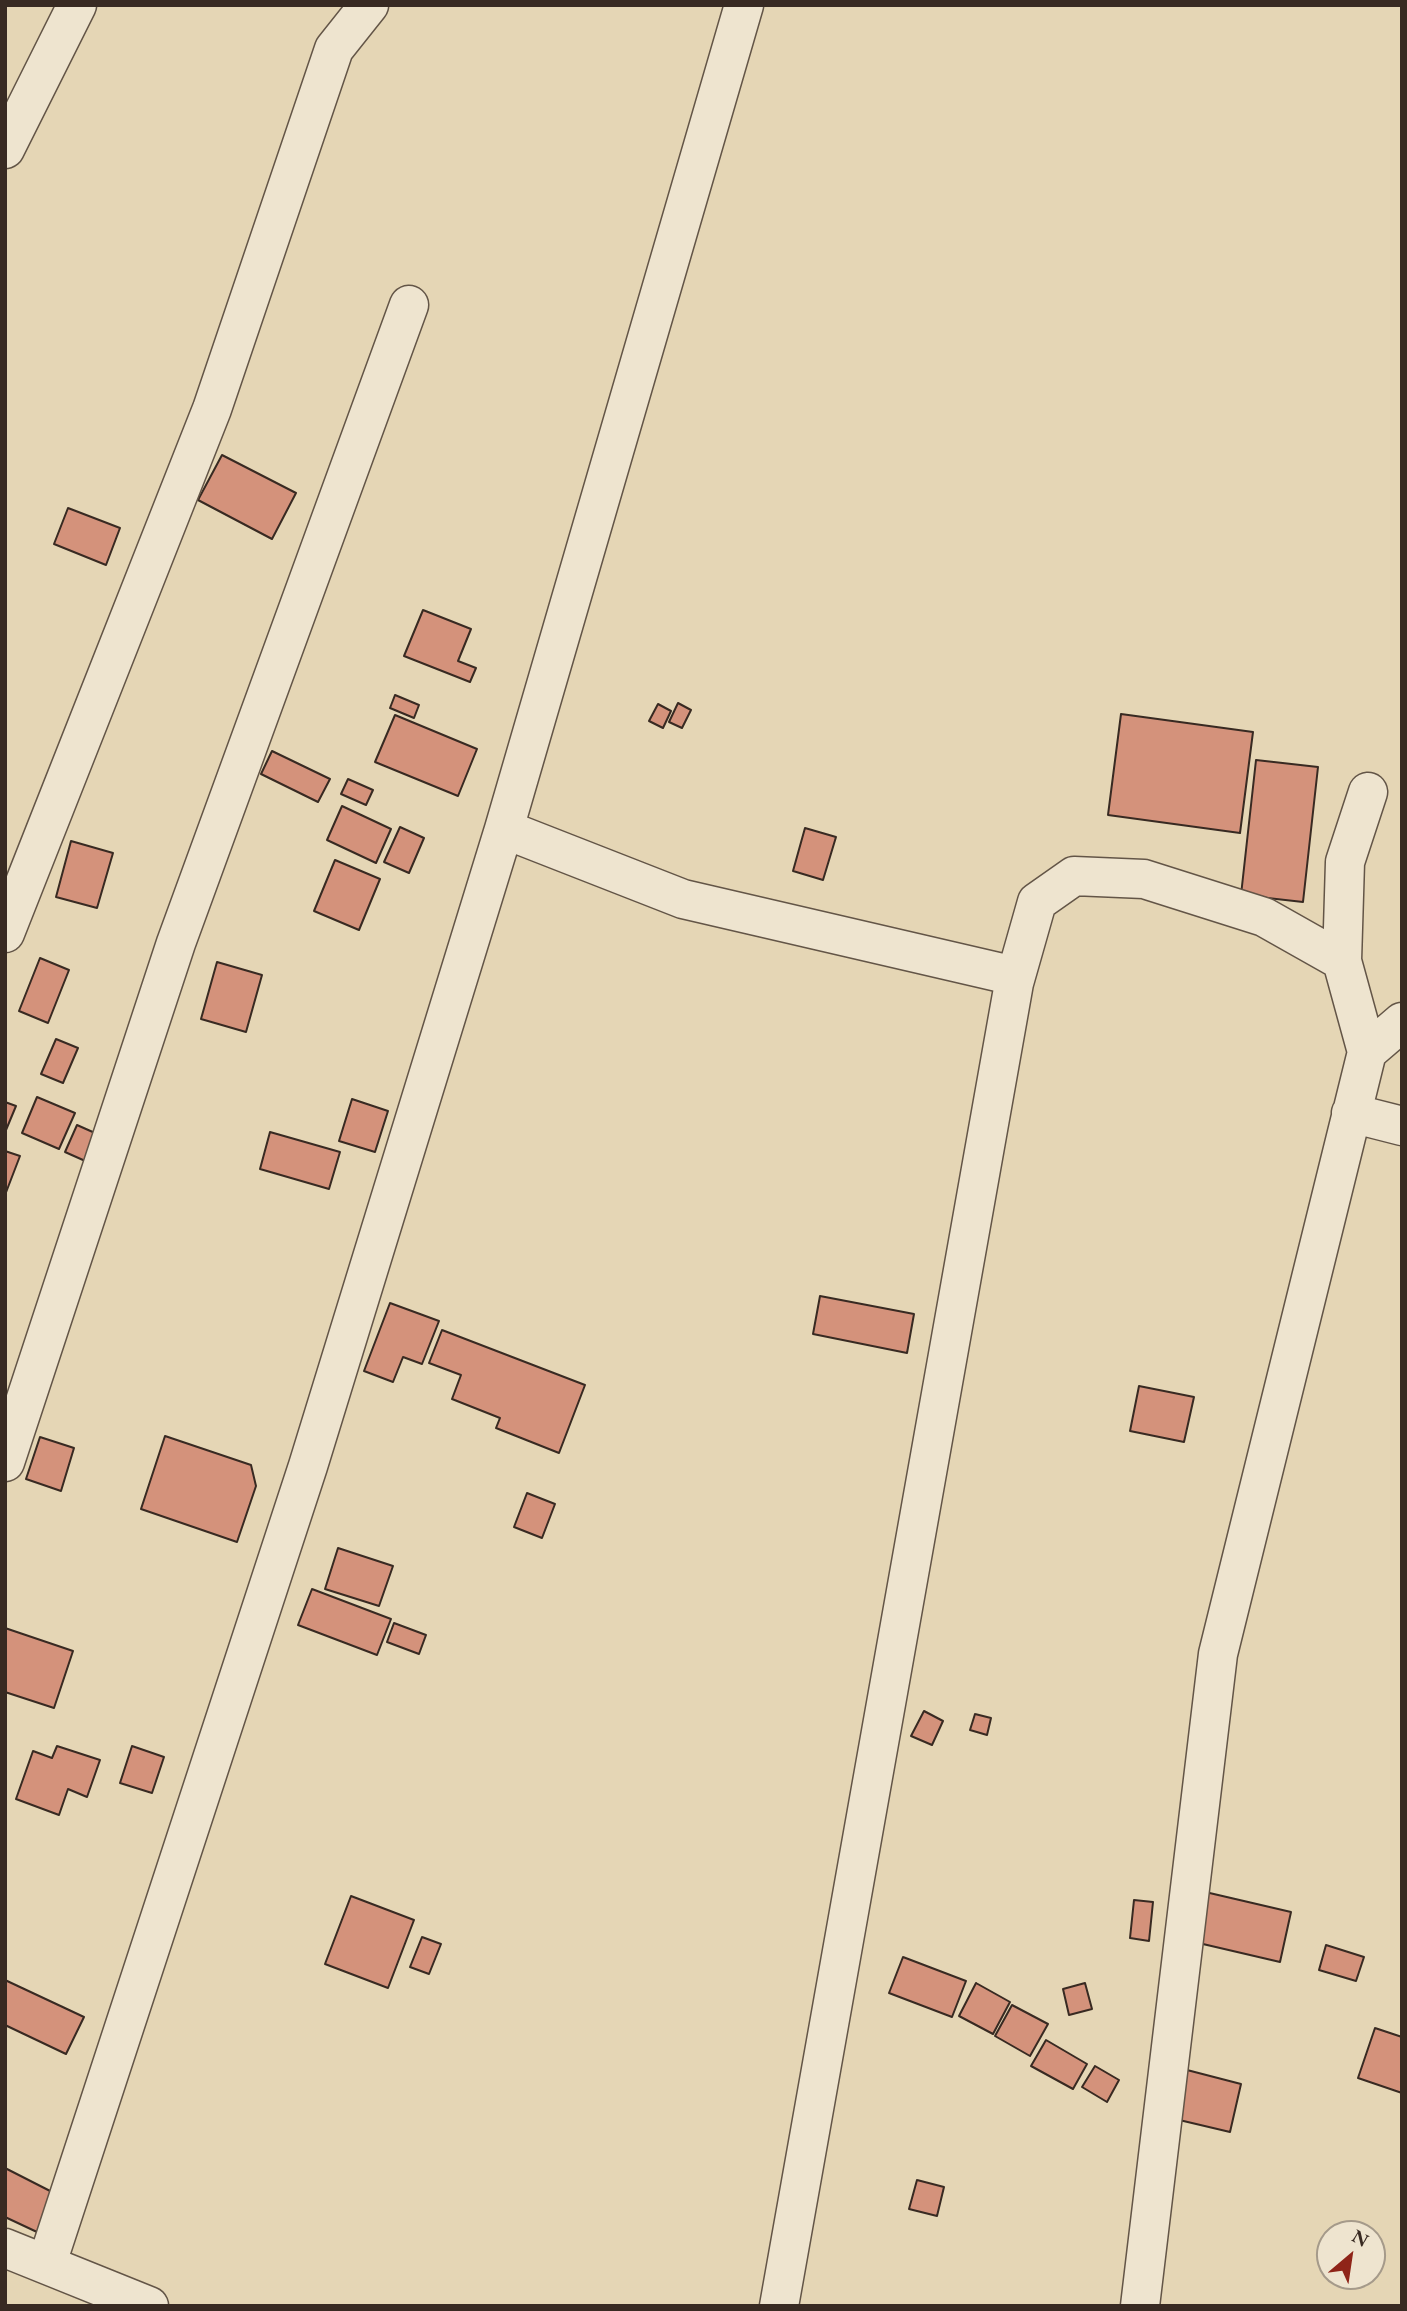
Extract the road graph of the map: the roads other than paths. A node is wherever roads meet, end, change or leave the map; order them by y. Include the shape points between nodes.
1 (77, 5) edge
2 (369, 5) edge
3 (744, 5) edge
4 (5, 149) edge
5 (409, 305) dead end
6 (1368, 792) dead end
7 (504, 829) junction
8 (5, 933) edge
9 (1342, 961) junction
10 (1014, 983) junction
11 (1402, 1022) edge
12 (1367, 1052) junction
13 (1352, 1113) junction
14 (1402, 1126) edge
15 (5, 1462) edge
16 (5, 2248) edge
17 (47, 2263) junction
18 (149, 2306) edge
19 (779, 2306) edge
20 (1140, 2306) edge

1 - 4 street
2 - 8 street via 334,49 212,409
3 - 7 street
5 - 15 street via 176,943
6 - 9 street via 1345,862
7 - 10 street via 683,900 1002,973
7 - 17 street via 308,1466
9 - 10 street via 1264,917 1240,909 1144,879 1074,876 1037,902
9 - 12 street
10 - 19 street
11 - 12 street
12 - 13 street
13 - 14 street
13 - 20 street via 1218,1654
16 - 17 street
17 - 18 street

